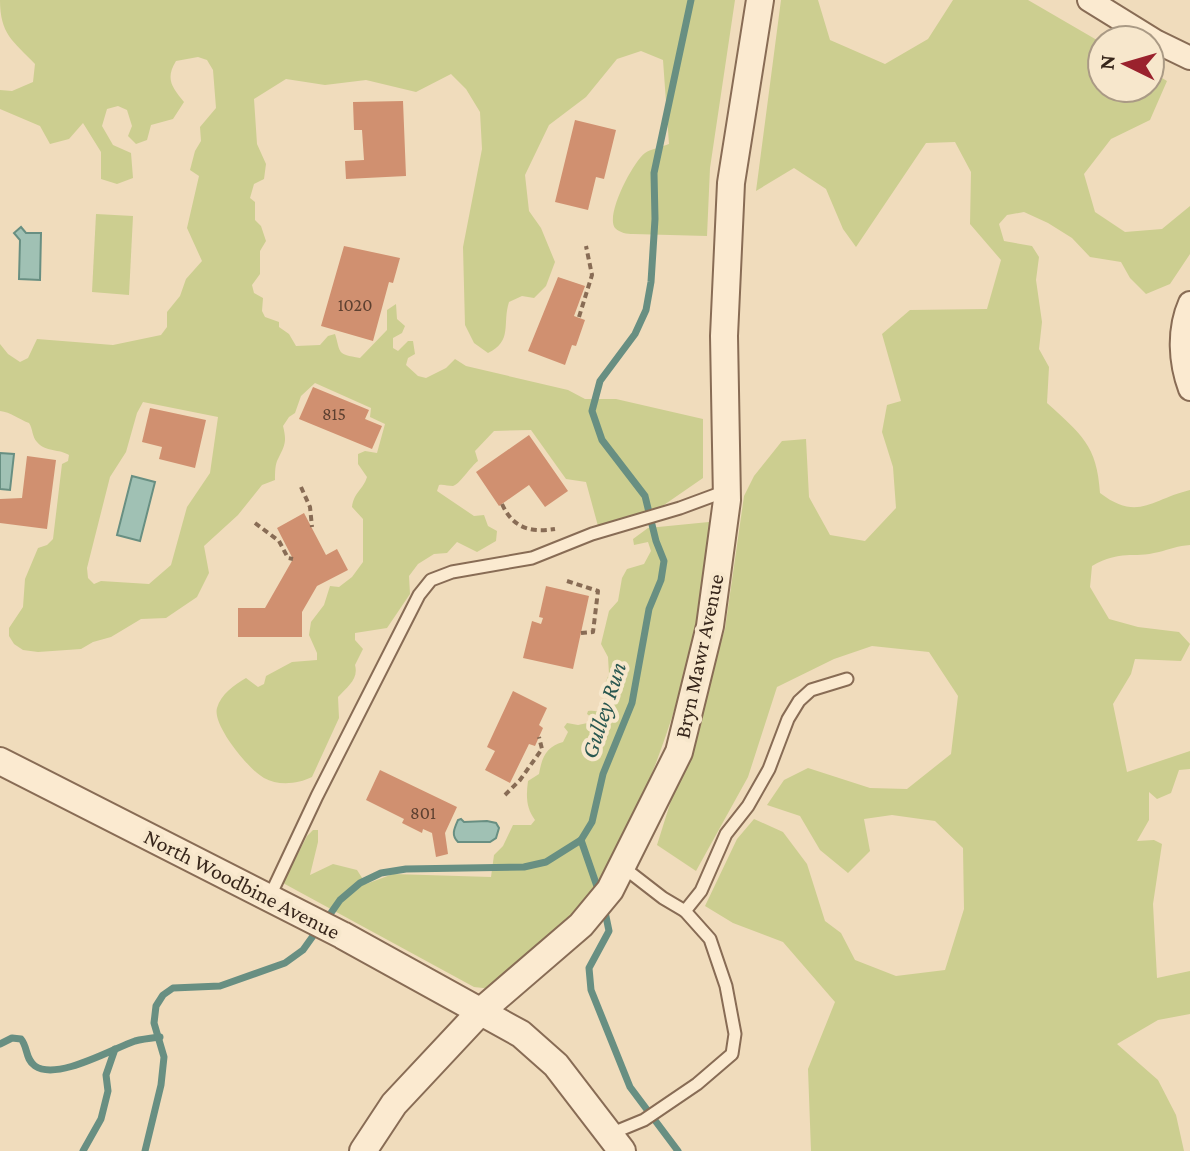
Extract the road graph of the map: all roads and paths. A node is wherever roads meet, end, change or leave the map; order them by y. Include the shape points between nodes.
1 (760, 0) edge
2 (1089, 0) edge
3 (1190, 58) edge
4 (586, 246) dead end
5 (1190, 303) edge
6 (579, 317) dead end
7 (1190, 389) edge
8 (301, 487) dead end
9 (727, 491) junction
10 (502, 504) dead end
11 (255, 523) dead end
12 (312, 527) dead end
13 (565, 528) dead end
14 (293, 559) dead end
15 (567, 581) dead end
16 (581, 633) dead end
17 (847, 679) dead end
18 (539, 737) dead end
19 (0, 761) edge
20 (505, 795) dead end
21 (623, 867) junction
22 (269, 898) junction
23 (685, 911) junction
24 (481, 1011) junction
25 (616, 1143) edge
26 (363, 1151) edge

1 - 9 street, Bryn Mawr Avenue via 731,183 724,336
2 - 3 street
4 - 6 path via 592,275
5 - 7 street via 1182,320 1183,370
8 - 12 path
9 - 21 street, Bryn Mawr Avenue via 710,626 679,752
9 - 22 lane via 532,558 431,580 365,698
10 - 13 path via 515,525 528,530
11 - 14 path
15 - 16 path via 598,591 593,632
17 - 23 lane via 811,690 799,701 769,769
18 - 20 path via 542,749
19 - 22 street, North Woodbine Avenue
21 - 23 lane
21 - 24 street, Bryn Mawr Avenue via 581,925
22 - 24 street, North Woodbine Avenue
23 - 25 lane via 710,939 726,986 735,1034 732,1054
24 - 25 street, North Woodbine Avenue via 521,1034 556,1065
24 - 26 street, Bryn Mawr Avenue via 394,1104

